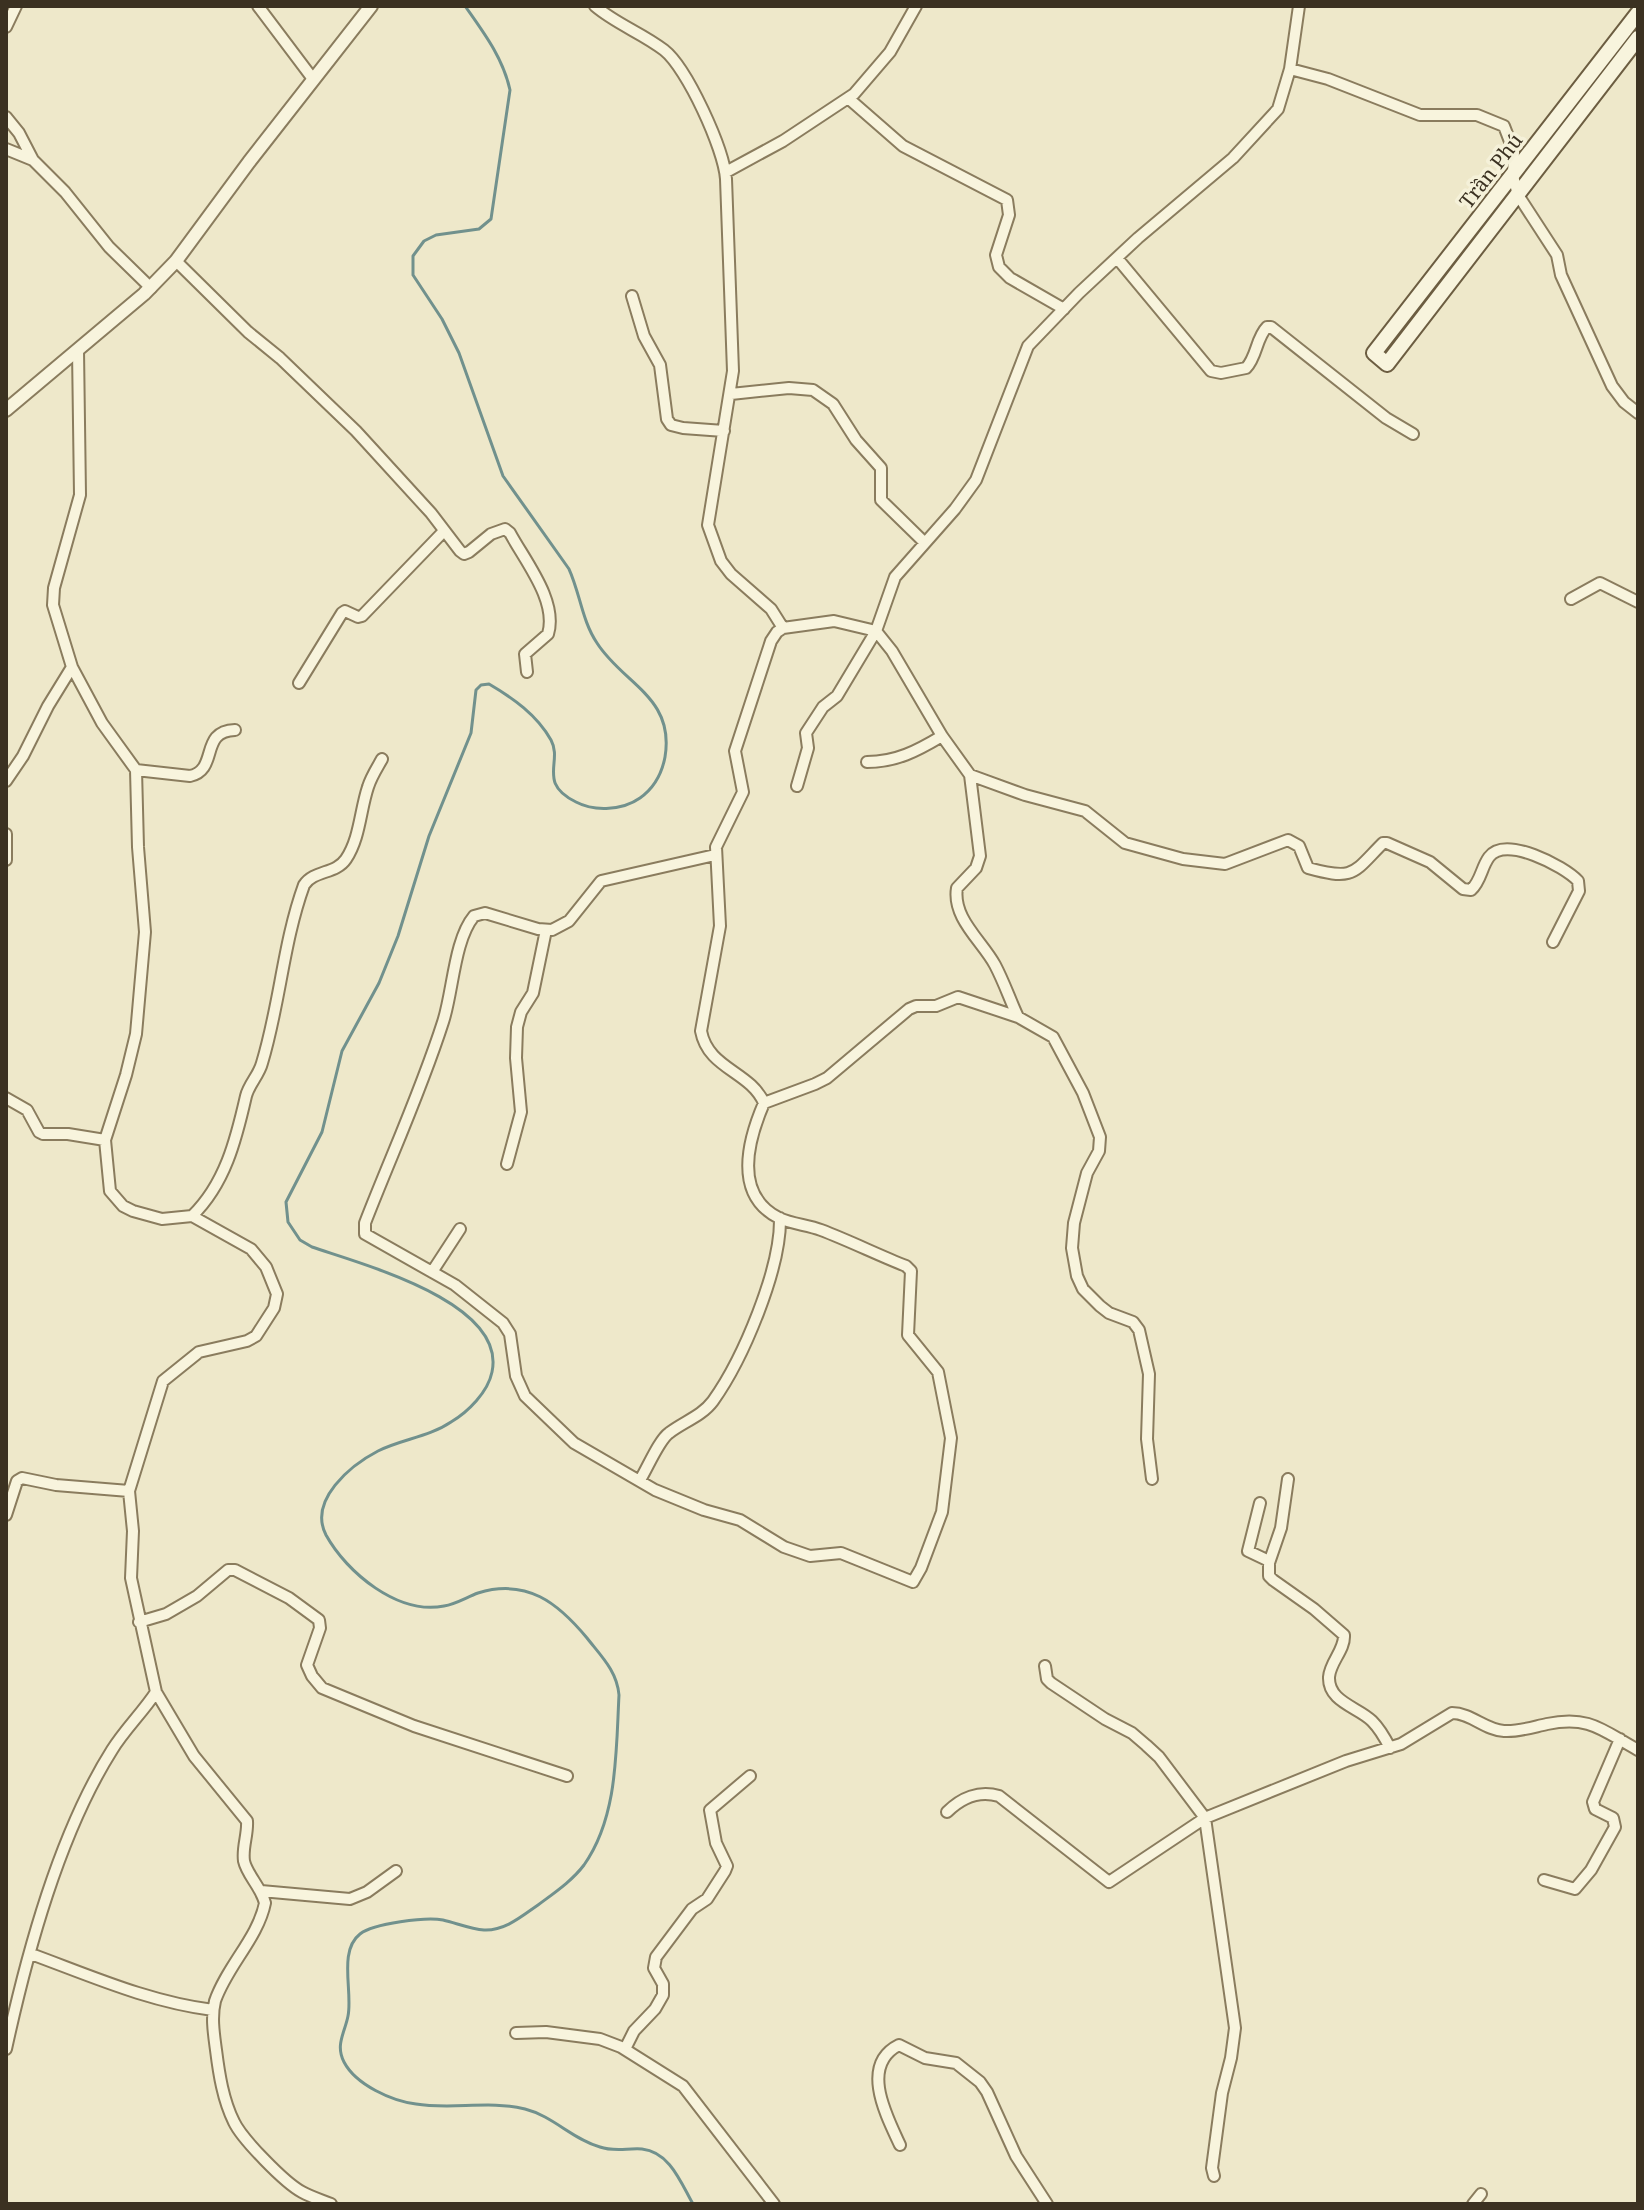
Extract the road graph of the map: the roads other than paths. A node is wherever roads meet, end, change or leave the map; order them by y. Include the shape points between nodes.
1 (16, 6) edge
2 (258, 6) edge
3 (371, 6) edge
4 (595, 6) edge
5 (916, 6) edge
6 (1299, 6) edge
7 (1638, 13) edge
8 (6, 27) edge
9 (1638, 38) edge
10 (1290, 69) junction
11 (313, 79) junction
12 (848, 98) junction
13 (6, 117) edge
14 (6, 149) edge
15 (33, 160) junction
16 (726, 172) junction
17 (1513, 176) junction
18 (1518, 195) junction
19 (1117, 258) junction
20 (176, 261) junction
21 (151, 288) junction
22 (632, 296) dead end
23 (1064, 309) junction
24 (78, 350) junction
25 (731, 394) junction
26 (1636, 408) edge
27 (6, 410) edge
28 (724, 431) junction
29 (1413, 434) dead end
30 (444, 531) junction
31 (924, 542) junction
32 (1571, 599) dead end
33 (1638, 602) edge
34 (783, 628) junction
35 (876, 631) junction
36 (72, 667) junction
37 (527, 672) dead end
38 (299, 683) dead end
39 (235, 730) dead end
40 (942, 736) junction
41 (382, 759) dead end
42 (867, 762) dead end
43 (136, 770) junction
44 (970, 775) junction
45 (6, 781) edge
46 (797, 786) dead end
47 (6, 834) edge
48 (715, 855) junction
49 (6, 860) edge
50 (546, 930) junction
51 (1553, 942) dead end
52 (1018, 1017) junction
53 (6, 1098) edge
54 (764, 1103) junction
55 (105, 1140) junction
56 (507, 1164) dead end
57 (192, 1216) junction
58 (780, 1218) junction
59 (460, 1229) dead end
60 (432, 1272) junction
61 (1152, 1479) dead end
62 (1288, 1479) dead end
63 (640, 1480) junction
64 (129, 1491) junction
65 (1260, 1503) dead end
66 (6, 1515) edge
67 (1269, 1563) junction
68 (139, 1622) junction
69 (1045, 1666) dead end
70 (156, 1692) junction
71 (1620, 1739) junction
72 (1390, 1748) junction
73 (1638, 1750) edge
74 (567, 1776) dead end
75 (750, 1776) dead end
76 (947, 1812) dead end
77 (1205, 1818) junction
78 (396, 1871) dead end
79 (1544, 1880) dead end
80 (261, 1891) junction
81 (31, 1954) junction
82 (10, 2009) edge
83 (213, 2010) junction
84 (516, 2033) dead end
85 (6, 2049) edge
86 (625, 2049) junction
87 (900, 2145) dead end
88 (1214, 2176) dead end
89 (1481, 2194) dead end
90 (331, 2204) edge
91 (774, 2204) edge
92 (1047, 2204) edge
93 (1473, 2204) edge

1 - 8 street
2 - 11 street
3 - 11 street
4 - 16 street via 677,61
5 - 12 street via 890,52
6 - 10 street
7 - 17 main road, Trần Phú
9 - 18 main road, Trần Phú
10 - 17 street via 1420,115 1477,115 1498,123 1514,152
10 - 19 street via 1283,100 1272,118
11 - 20 street
12 - 16 street
12 - 23 street via 903,146 1007,200 1009,215 996,255 999,267
13 - 15 street
14 - 15 street
15 - 21 street
16 - 25 street
17 - 18 street
17 - 18 main road, Trần Phú via 1374,353 1387,364
18 - 26 street via 1557,255 1561,275 1612,386
19 - 23 street
19 - 29 street via 1211,371 1250,366 1261,333 1271,327 1361,400
20 - 21 street
20 - 30 street via 347,422
21 - 24 street
22 - 28 street via 660,365 671,425
23 - 31 street via 1023,355 976,480
24 - 27 street
24 - 36 street via 80,495 52,596
25 - 28 street
25 - 31 street via 804,388 826,398 881,468 881,500
28 - 34 street via 708,520 710,536 731,574 771,609
30 - 37 street via 464,554 498,530 510,533 550,614 548,634 525,654
30 - 38 street via 362,616 342,613
31 - 35 street via 895,577
32 - 33 street via 1600,583
34 - 35 street via 834,621
34 - 48 street via 771,641 736,746 743,792
35 - 40 street
35 - 46 street via 837,696 806,733 808,748
36 - 43 street via 102,723
36 - 45 street
39 - 43 street via 215,737 197,775
40 - 42 street via 907,756
40 - 44 street
41 - 57 street via 368,785 347,858 304,885 262,1067 248,1090 237,1137 216,1187
43 - 55 street via 145,949 136,1034
44 - 51 street via 1085,811 1125,843 1206,863 1225,864 1288,840 1299,846 1308,868 1349,873 1387,843 1430,862 1471,890 1489,857 1512,848 1549,860 1578,881 1579,891
44 - 52 street via 980,856 957,888 957,902 961,917 994,963
47 - 49 street
48 - 50 street via 601,881 569,921
48 - 54 street via 720,926 702,1038 714,1059 756,1088
50 - 56 street via 535,988 517,1027 521,1112
50 - 60 street via 482,913 469,923 433,1051 365,1223 366,1235
52 - 54 street via 958,997 936,1006 916,1006 827,1078
52 - 61 street via 1053,1037 1100,1137 1079,1200 1072,1248 1083,1289 1109,1313 1133,1322 1139,1330 1149,1374
53 - 55 street via 27,1110 43,1134
54 - 58 street via 750,1144 748,1172 756,1198
55 - 57 street via 110,1191 123,1206 162,1219
57 - 64 street via 251,1249 271,1277 277,1301 256,1336 199,1352 163,1381
58 - 63 street via 777,1255 736,1359 711,1404 665,1437
58 - 63 street via 863,1247 911,1271 908,1335 938,1372 951,1438 942,1512 916,1580 841,1553 802,1554 740,1520 669,1497
59 - 60 street
60 - 63 street via 503,1323 513,1344 516,1376 531,1405 574,1443
62 - 67 street
64 - 66 street via 22,1478
64 - 68 street via 130,1572
65 - 67 street via 1248,1551
67 - 72 street via 1273,1580 1344,1635 1329,1676 1332,1690 1372,1721
68 - 70 street
68 - 74 street via 174,1610 235,1570 319,1620 307,1665 322,1688 414,1726
69 - 77 street via 1051,1683 1153,1751
70 - 80 street via 194,1756 247,1821 245,1864
70 - 81 street via 112,1751 88,1796 66,1845
71 - 72 street via 1588,1723 1561,1721 1506,1732 1452,1713
71 - 73 street
71 - 79 street via 1593,1802 1595,1809 1613,1818 1615,1827 1575,1889
72 - 77 street
75 - 86 street via 710,1810 727,1866 707,1899 692,1909 656,1957 663,1995
76 - 77 street via 967,1797 999,1796 1109,1882
77 - 88 street via 1235,2028
78 - 80 street via 350,1899
80 - 83 street via 263,1911 228,1970
81 - 82 street
81 - 83 street via 127,1990
82 - 85 street
83 - 90 street via 222,2086 237,2128 299,2191
84 - 86 street via 573,2035
86 - 91 street via 689,2091
87 - 92 street via 878,2084 887,2055 899,2045 925,2058 956,2063 980,2082 1016,2156
89 - 93 street

